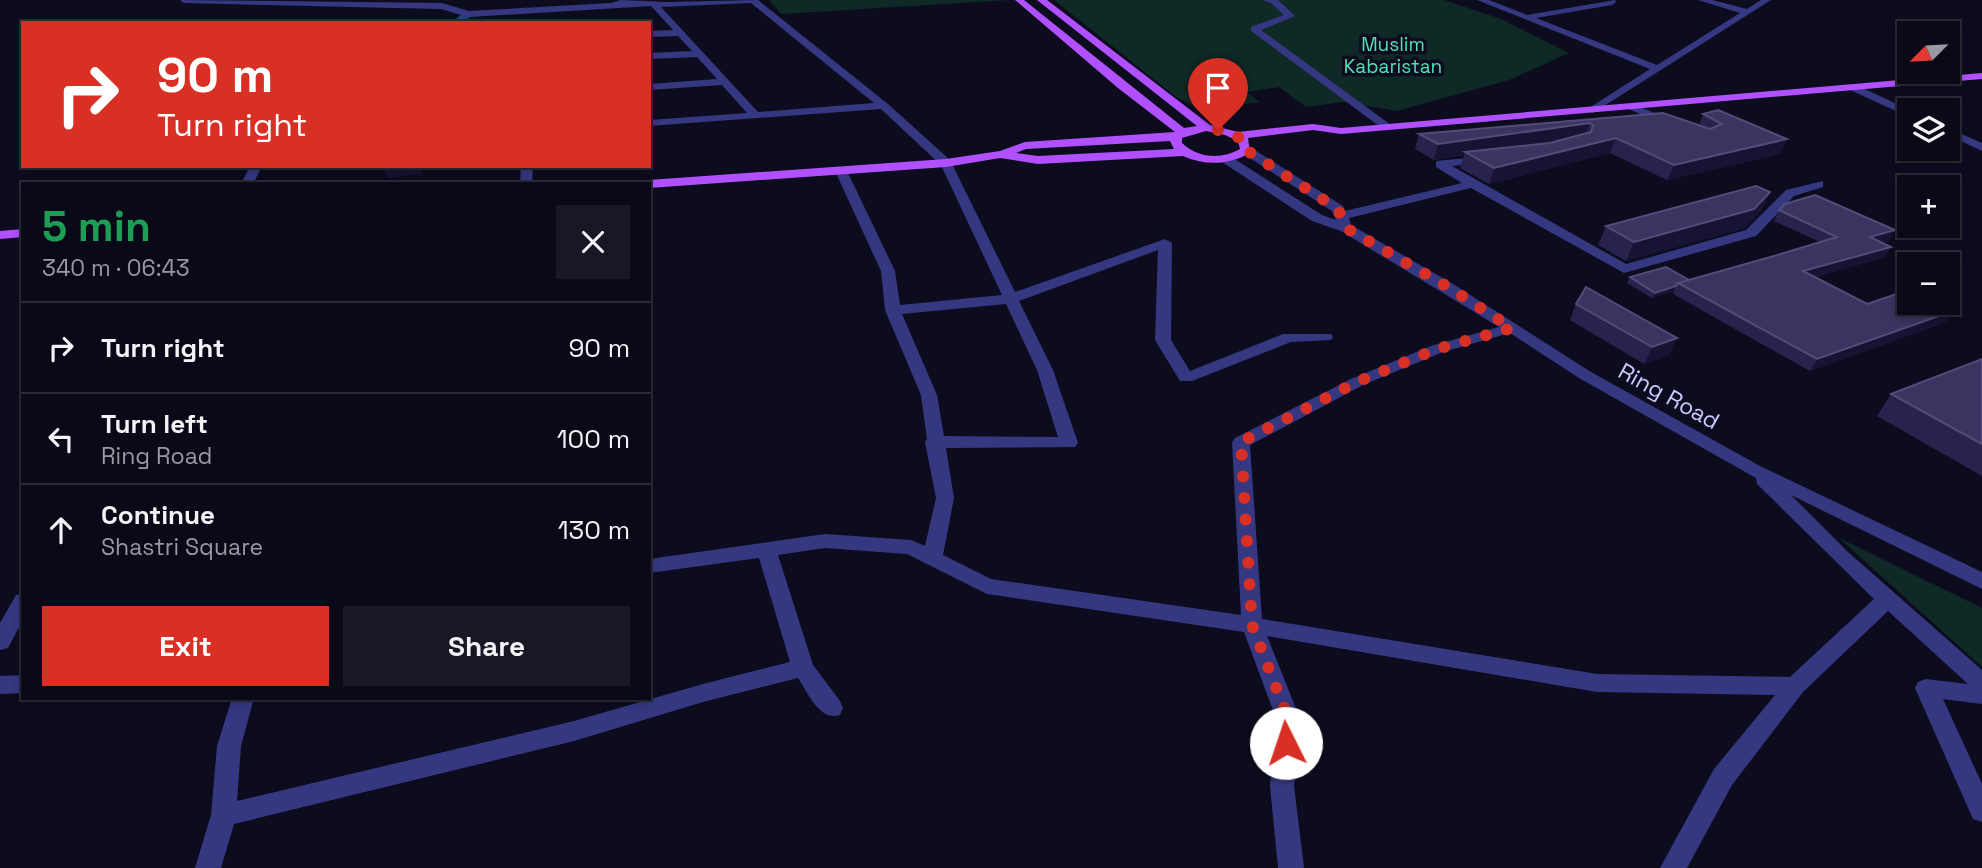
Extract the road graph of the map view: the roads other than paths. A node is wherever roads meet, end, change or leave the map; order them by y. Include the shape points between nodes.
1 (184, 0) edge
2 (630, 0) edge
3 (753, 0) edge
4 (1019, 0) edge
5 (1041, 0) edge
6 (1267, 0) edge
7 (1481, 0) edge
8 (1702, 0) edge
9 (1768, 0) edge
10 (1612, 2) dead end
11 (653, 3) junction
12 (612, 6) junction
13 (544, 10) junction
14 (1748, 12) junction
15 (468, 14) junction
16 (1060, 15) junction
17 (1528, 17) junction
18 (1040, 18) junction
19 (456, 21) edge
20 (538, 21) edge
21 (679, 33) junction
22 (651, 34) edge
23 (698, 54) junction
24 (651, 56) edge
25 (1659, 69) junction
26 (1982, 76) edge
27 (725, 82) junction
28 (651, 87) edge
29 (1852, 88) junction
30 (884, 106) junction
31 (1632, 107) junction
32 (1897, 109) edge
33 (1593, 110) junction
34 (756, 116) junction
35 (651, 123) edge
36 (1387, 127) junction
37 (1206, 128) junction
38 (1682, 128) edge
39 (1342, 131) junction
40 (1179, 134) junction
41 (1236, 135) junction
42 (1960, 137) edge
43 (1982, 147) edge
44 (1247, 148) junction
45 (1184, 152) junction
46 (1002, 154) junction
47 (1505, 157) edge
48 (1226, 159) junction
49 (946, 163) junction
50 (841, 171) junction
51 (651, 184) edge
52 (1473, 184) junction
53 (1819, 184) dead end
54 (1343, 222) junction
55 (21, 233) edge
56 (0, 235) edge
57 (1011, 299) junction
58 (893, 310) junction
59 (1512, 328) junction
60 (1325, 337) dead end
61 (934, 442) junction
62 (1754, 470) junction
63 (766, 550) junction
64 (932, 558) junction
65 (651, 566) edge
66 (1982, 581) edge
67 (1887, 599) junction
68 (21, 605) edge
69 (1252, 625) junction
70 (0, 642) edge
71 (803, 668) junction
72 (1982, 683) edge
73 (21, 684) edge
74 (0, 685) edge
75 (1795, 686) junction
76 (1982, 695) edge
77 (242, 700) edge
78 (832, 708) dead end
79 (1982, 811) edge
80 (224, 815) junction
81 (208, 868) edge
82 (1291, 868) edge
83 (1673, 868) edge

1 - 15 street via 442,6
2 - 12 street
3 - 11 street
3 - 30 street
4 - 18 main road
5 - 16 main road
6 - 36 street via 1290,16 1254,30
7 - 17 street
8 - 14 street
9 - 14 street
10 - 17 street
11 - 12 street
11 - 21 street
12 - 13 street
13 - 15 street
13 - 20 street
14 - 25 street
15 - 19 street
16 - 18 main road
16 - 37 main road
17 - 25 street
18 - 40 main road
21 - 22 street
21 - 23 street
23 - 24 street
23 - 27 street
25 - 33 street
26 - 29 main road
27 - 28 street
27 - 34 street
29 - 31 main road
29 - 32 street
30 - 34 street
30 - 49 street
31 - 33 main road
31 - 38 street
33 - 36 main road
34 - 35 street
36 - 39 main road
37 - 40 main road
37 - 41 main road
39 - 41 main road via 1313,127
39 - 44 main road via 1326,138
40 - 45 main road via 1176,144
40 - 46 main road via 1025,146
41 - 44 main road
42 - 43 street
44 - 48 main road
44 - 54 street, Ring Road via 1338,209
45 - 46 main road via 1038,160
45 - 48 main road
46 - 49 main road
47 - 52 street via 1440,164
48 - 54 street, Ring Road via 1317,218
49 - 50 main road
49 - 57 street
50 - 51 main road
50 - 58 street via 888,271
52 - 53 street via 1624,270 1751,233 1790,193
52 - 54 street
54 - 59 street, Ring Road
55 - 56 main road
57 - 58 street
57 - 60 street via 1165,243 1163,340 1186,378 1289,337
57 - 61 street via 1045,370 1069,443
58 - 61 street via 929,395
59 - 62 street, Ring Road via 1585,375
59 - 69 street via 1437,349 1357,382 1241,442
61 - 64 street via 945,498
62 - 66 street, Ring Road
62 - 67 street
63 - 64 street via 825,541 911,547
63 - 65 street
63 - 71 street
64 - 69 street via 986,586
67 - 72 street
67 - 75 street
68 - 70 street
69 - 75 street via 1597,683
69 - 82 street via 1289,721 1282,786
71 - 78 street
71 - 80 street via 574,731
73 - 74 street
75 - 83 street via 1723,777
76 - 79 street via 1926,688
77 - 80 street via 229,746
80 - 81 street

